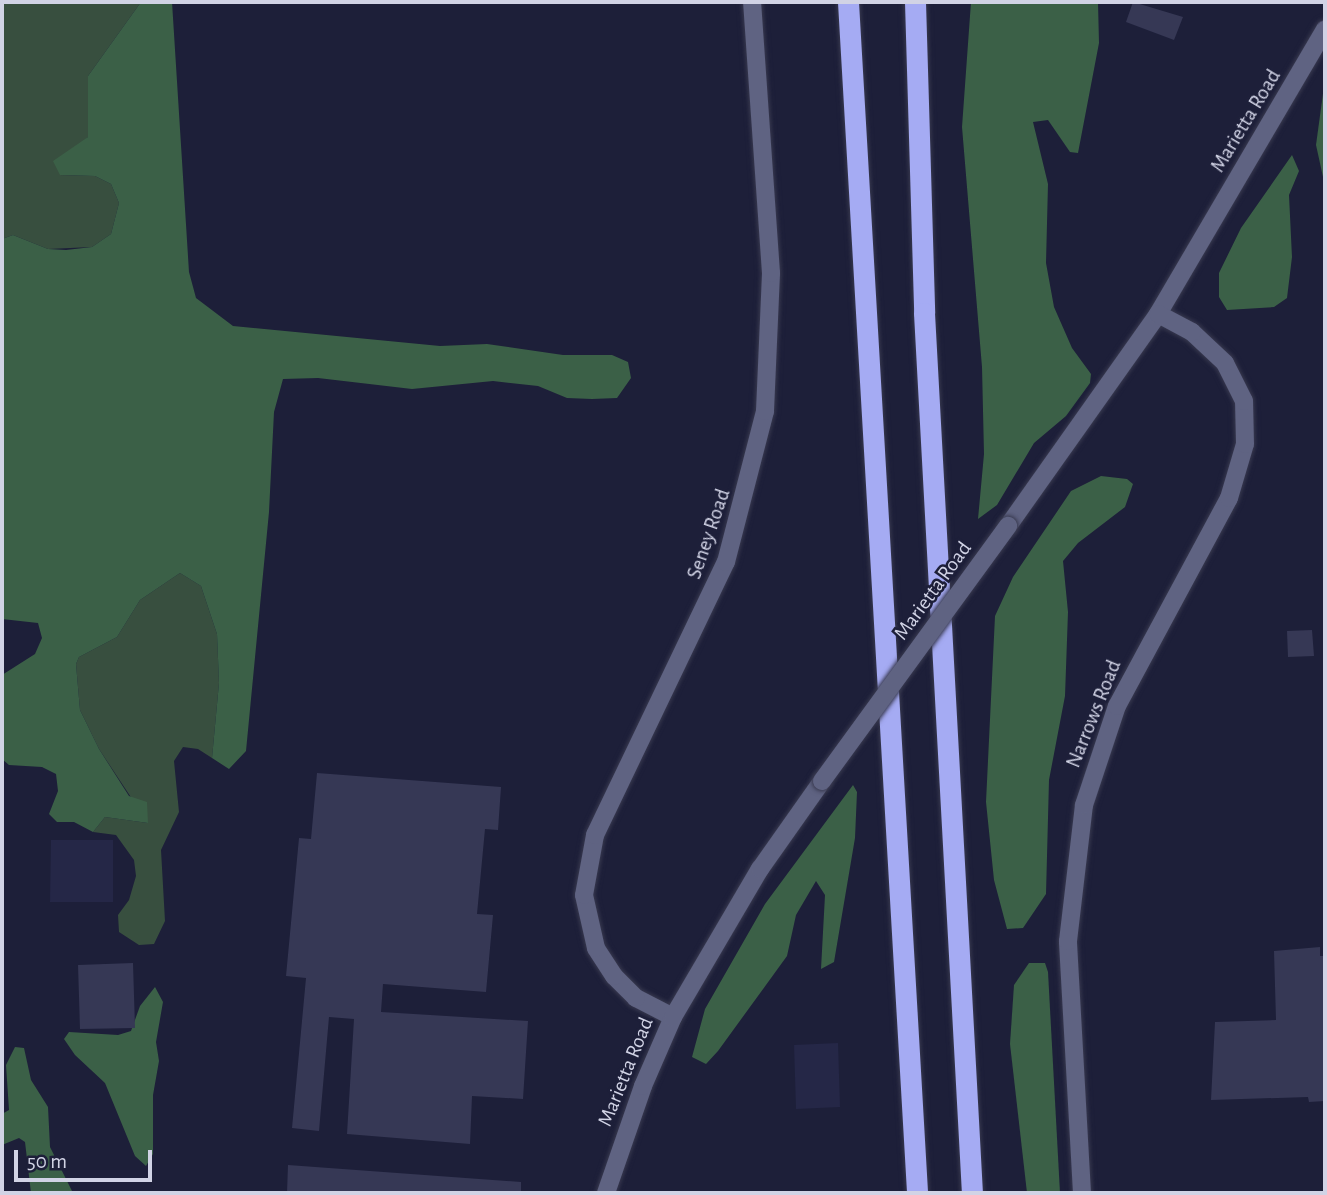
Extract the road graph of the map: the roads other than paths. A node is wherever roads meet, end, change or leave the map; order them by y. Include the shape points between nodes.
1 (752, 2) edge
2 (848, 2) edge
3 (915, 2) edge
4 (1325, 29) edge
5 (1158, 314) junction
6 (673, 1017) junction
7 (606, 1193) edge
8 (917, 1193) edge
9 (972, 1193) edge
10 (1082, 1193) edge

1 - 6 street, Seney Road via 770,220 771,343 765,411 726,562 595,835 584,895 596,948 614,976 636,998
2 - 8 highway
3 - 9 highway via 924,313
4 - 5 street, Marietta Road
5 - 6 street, Marietta Road, bridge via 760,869
5 - 10 street, Narrows Road via 1192,332 1225,363 1244,401 1245,444 1229,498 1117,706 1084,806 1068,941
6 - 7 street, Marietta Road

